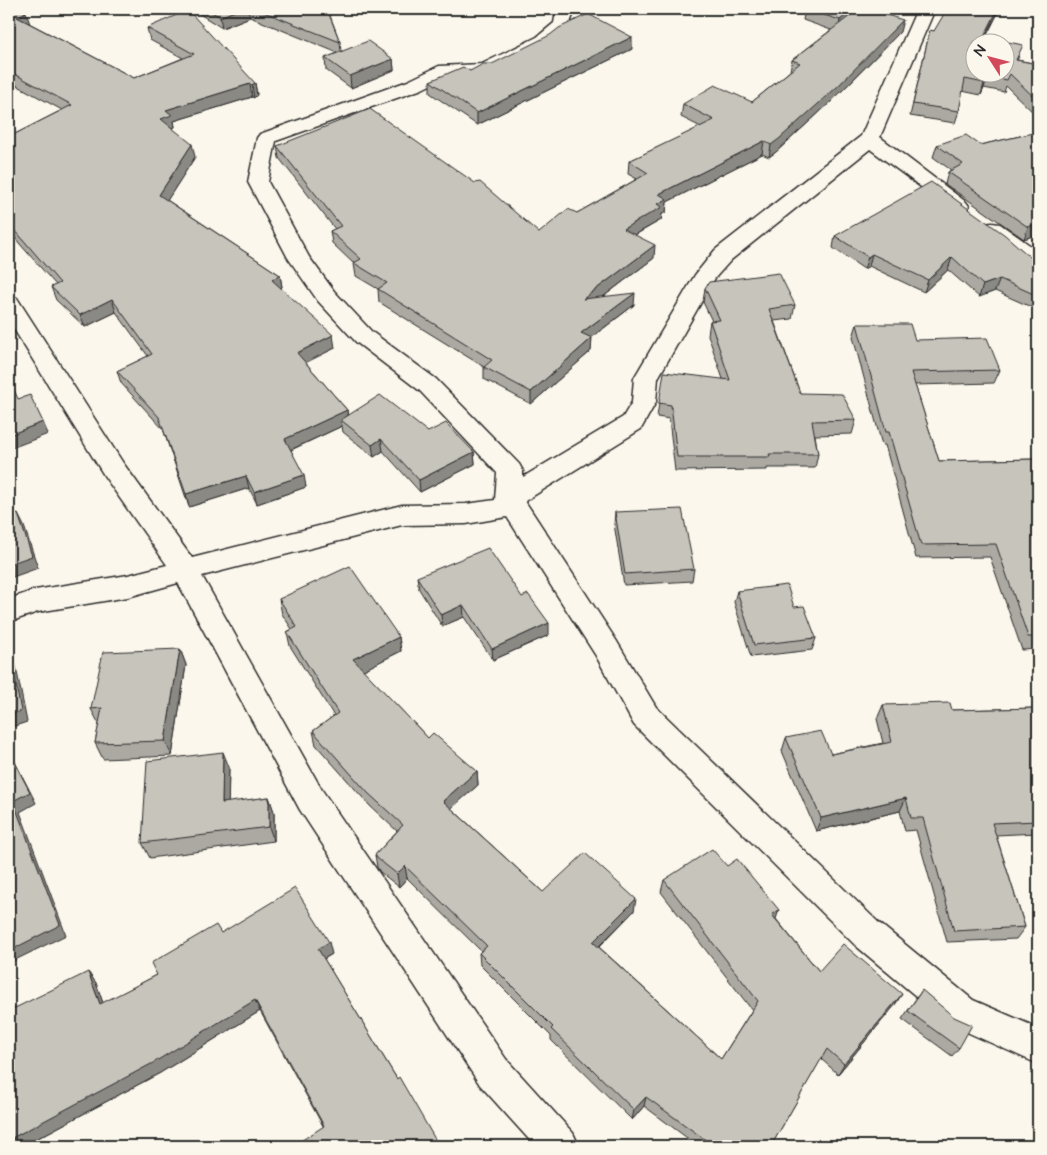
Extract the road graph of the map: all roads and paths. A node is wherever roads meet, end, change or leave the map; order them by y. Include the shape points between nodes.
1 (563, 9) edge
2 (926, 9) edge
3 (870, 139) junction
4 (1038, 261) edge
5 (9, 303) edge
6 (509, 498) junction
7 (185, 570) junction
8 (9, 611) edge
9 (1038, 1046) edge
10 (560, 1146) edge

1 - 6 street via 562,25 543,41 485,70 445,70 415,85 267,138 258,182 299,258 326,296 364,337 428,385 510,471
2 - 3 street
3 - 4 street
3 - 6 street via 723,255 706,275 646,378 644,402 632,423
5 - 7 street via 114,470
6 - 7 street via 504,508 466,514 402,515
6 - 9 street via 606,648 645,716 874,940 961,1012
7 - 8 street via 128,586 35,602
7 - 10 street via 311,800 493,1072

